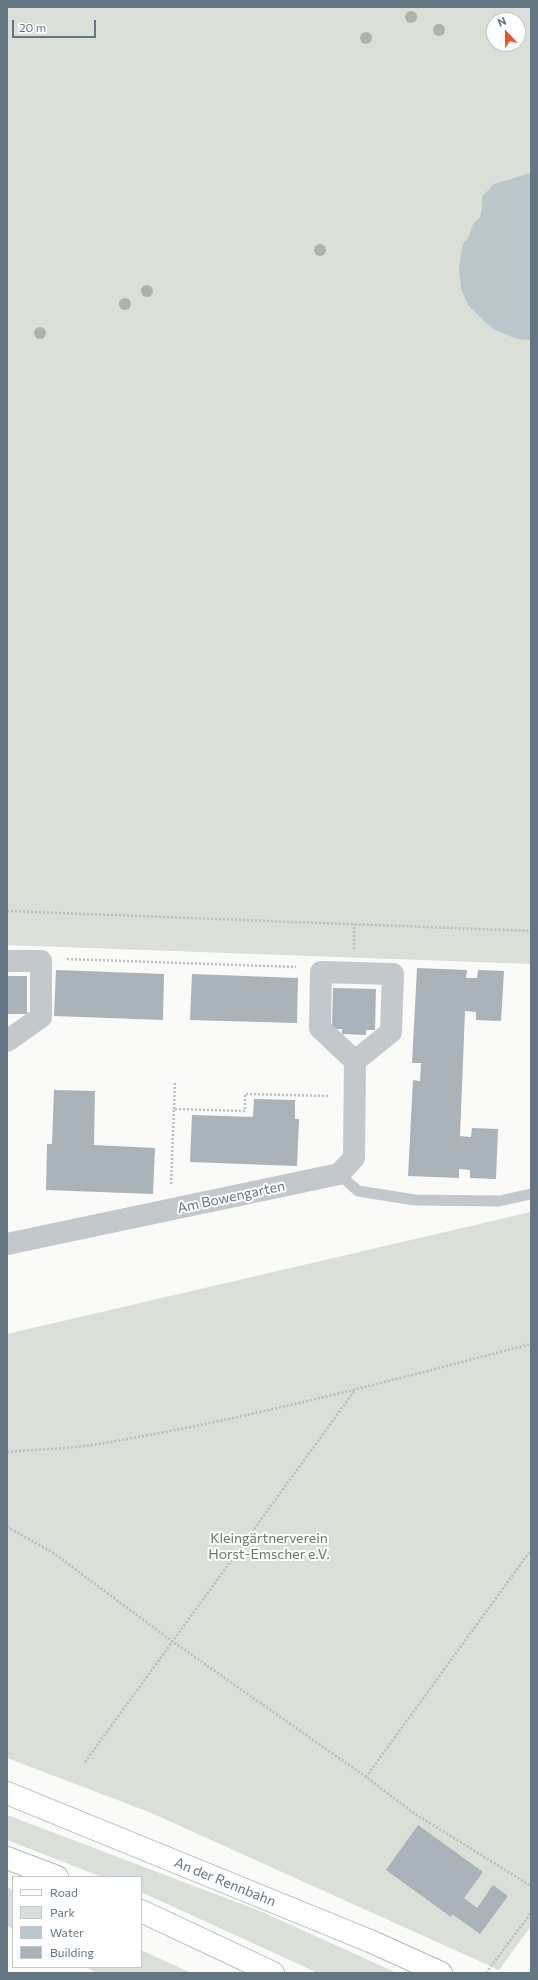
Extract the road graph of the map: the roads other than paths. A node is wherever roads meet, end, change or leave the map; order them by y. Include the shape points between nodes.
1 (7, 961) edge
2 (7, 1041) edge
3 (355, 1061) junction
4 (339, 1174) junction
5 (531, 1194) edge
6 (7, 1244) edge
7 (7, 1793) edge
8 (7, 1858) edge
9 (54, 1876) edge
10 (142, 1911) edge
11 (273, 1973) edge
12 (441, 1973) edge

1 - 2 street via 41,961 41,1017
3 - 3 street via 392,1032 393,974 321,972 320,1028
3 - 4 street via 354,1158
4 - 5 lane via 358,1192 415,1200 499,1201
4 - 6 street, Am Bowengarten
7 - 12 main road, An der Rennbahn via 363,1938
8 - 9 main road
10 - 11 main road

